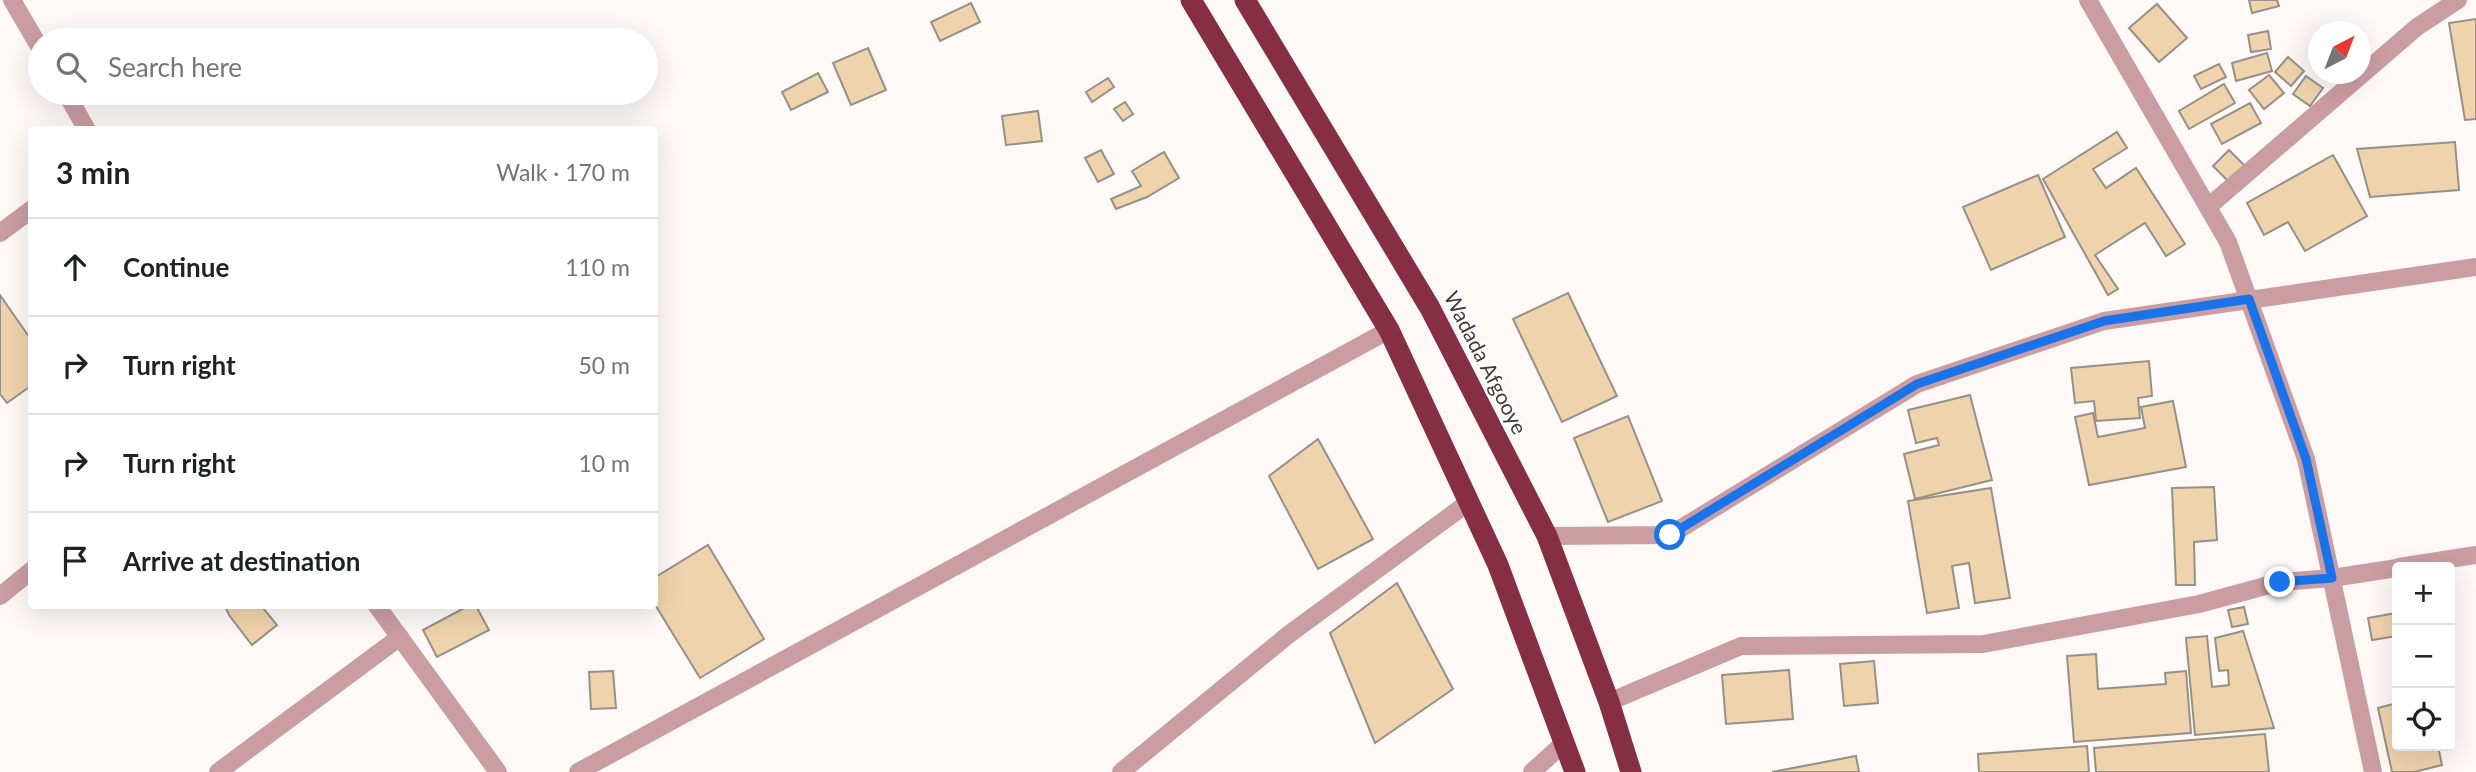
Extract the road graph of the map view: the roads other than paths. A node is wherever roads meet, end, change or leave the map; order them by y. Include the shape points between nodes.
1 (1191, 0) edge
2 (1245, 0) edge
3 (2088, 0) edge
4 (2458, 0) edge
5 (11, 4) edge
6 (28, 30) edge
7 (73, 105) edge
8 (86, 126) edge
9 (2208, 207) junction
10 (28, 212) edge
11 (0, 233) edge
12 (2476, 267) edge
13 (2249, 299) junction
14 (1388, 330) junction
15 (1468, 502) junction
16 (1547, 536) junction
17 (2476, 555) edge
18 (2430, 562) edge
19 (2392, 568) edge
20 (28, 573) edge
21 (2332, 578) junction
22 (0, 596) edge
23 (379, 609) edge
24 (400, 637) junction
25 (1609, 702) junction
26 (1565, 742) junction
27 (218, 772) edge
28 (498, 772) edge
29 (578, 772) edge
30 (1121, 772) edge
31 (1532, 772) edge
32 (1574, 772) edge
33 (1631, 772) edge
34 (2373, 772) edge

1 - 14 highway
2 - 16 highway, Wadada Afgooye via 1430,308
3 - 9 street
4 - 9 street via 2417,27
5 - 6 street
7 - 8 street
9 - 13 street via 2228,242
10 - 11 street
12 - 13 street
13 - 16 street via 2104,321 1917,384 1670,535
13 - 21 street via 2306,459
14 - 15 highway
14 - 29 street
15 - 26 highway via 1498,565
15 - 30 street via 1288,635
16 - 25 highway, Wadada Afgooye
17 - 18 street
19 - 21 street
20 - 22 street
21 - 25 street via 2280,582 2199,604 1983,644 1741,646
21 - 34 street
23 - 24 street
24 - 27 street
24 - 28 street
25 - 33 highway, Wadada Afgooye
26 - 31 street
26 - 32 highway

